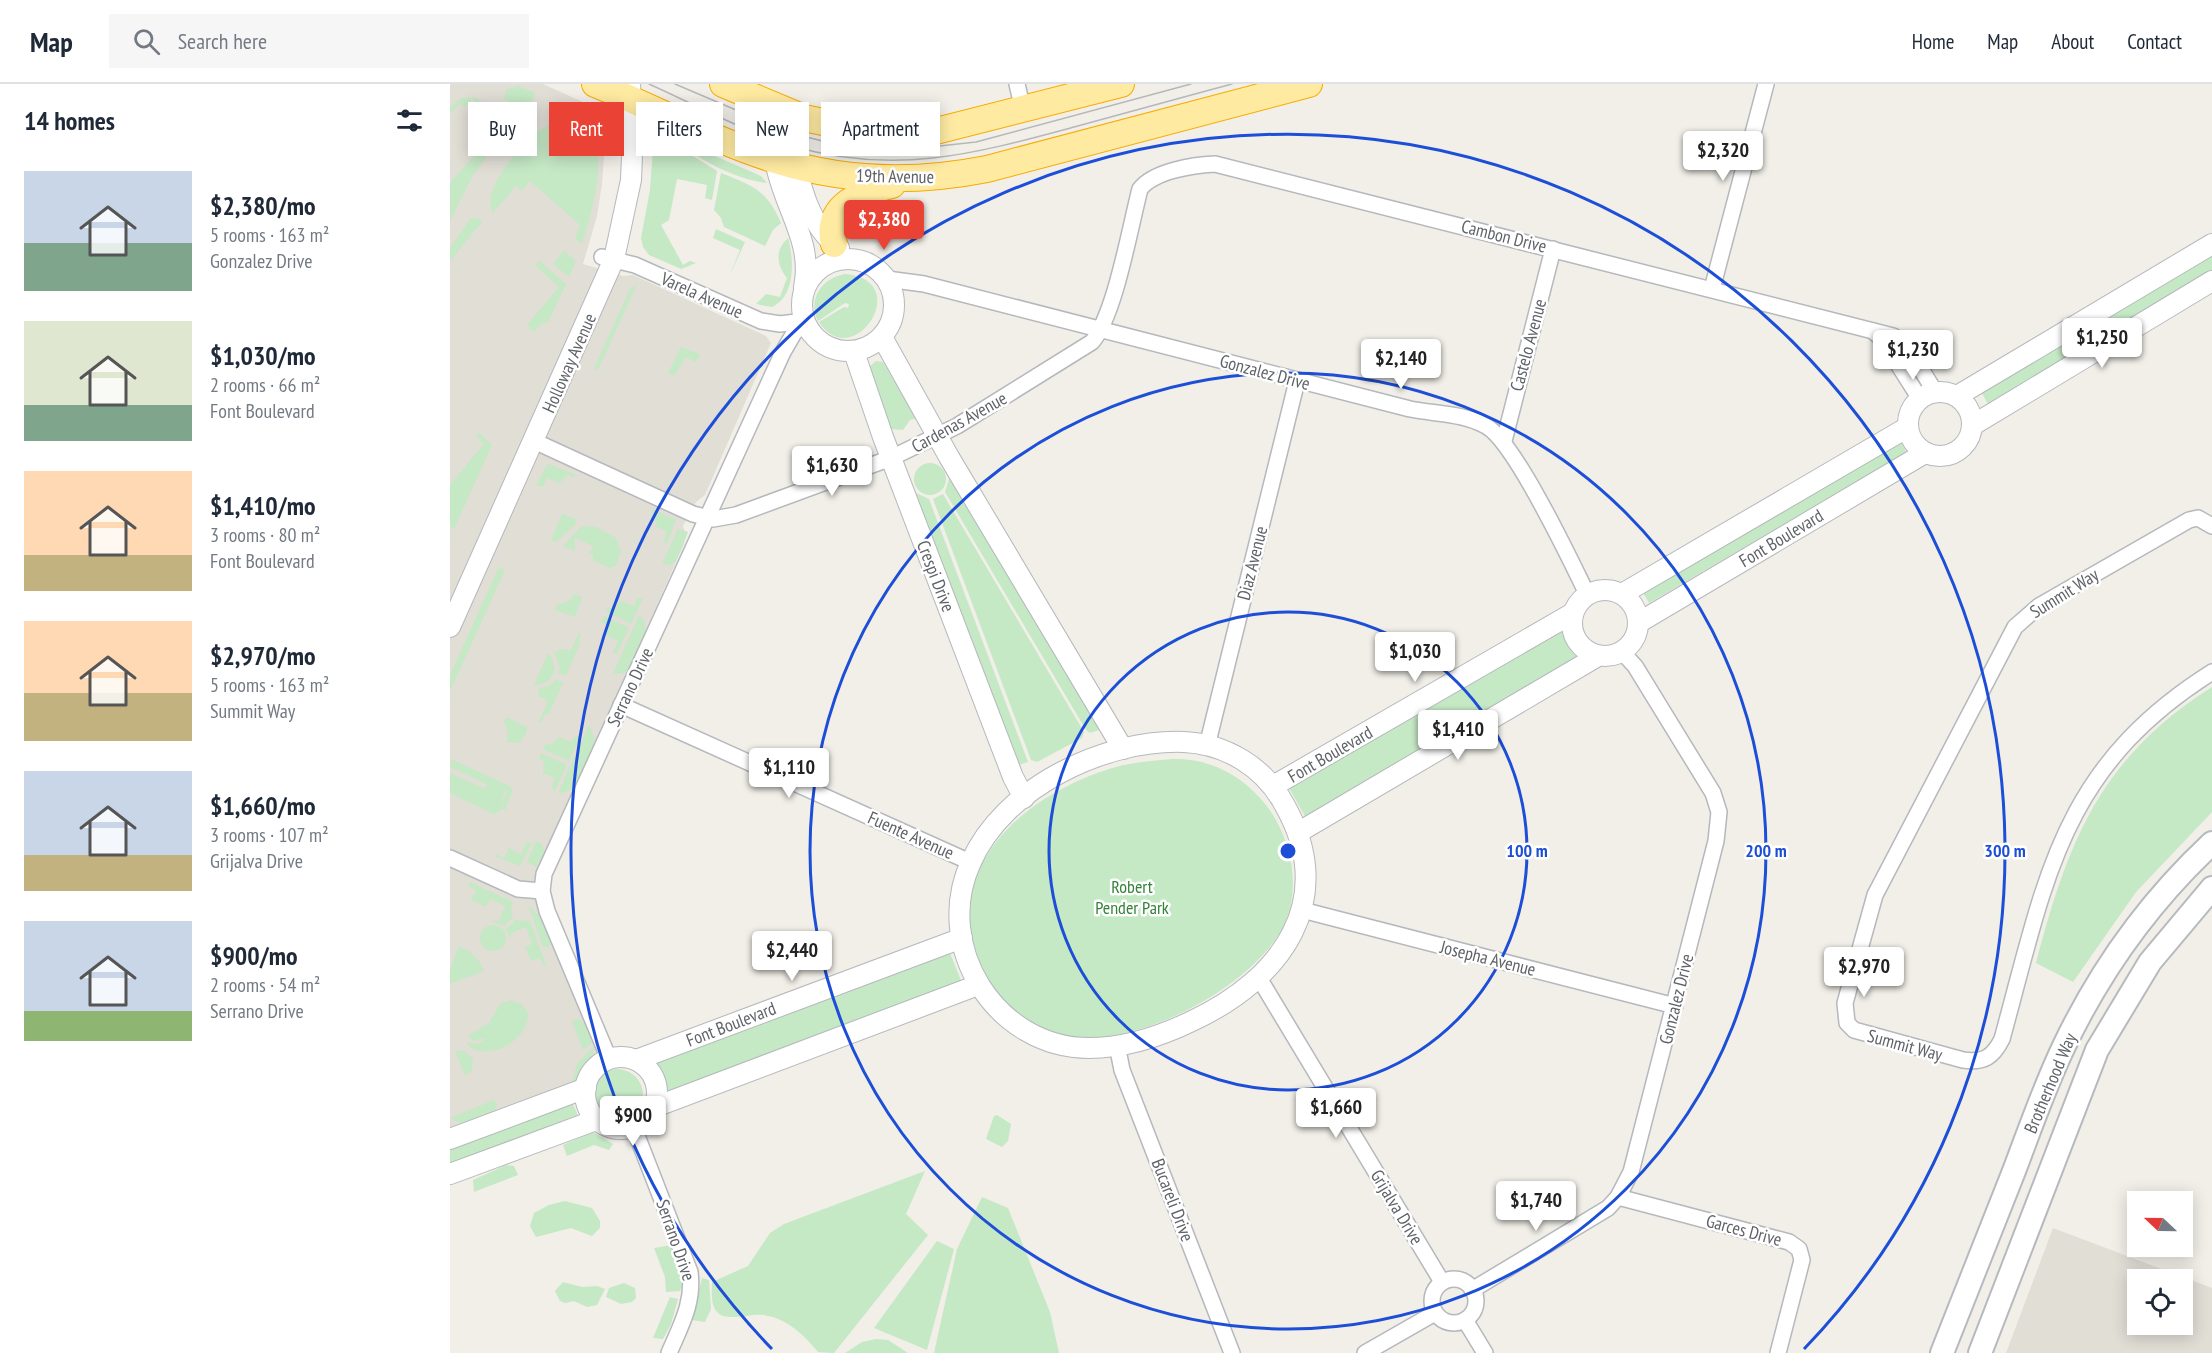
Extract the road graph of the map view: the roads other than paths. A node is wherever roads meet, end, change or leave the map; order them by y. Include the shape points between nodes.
1 (595, 84) edge
2 (723, 84) edge
3 (1017, 84) edge
4 (1121, 84) edge
5 (1309, 84) edge
6 (1766, 84) edge
7 (624, 90) edge
8 (763, 102) edge
9 (1023, 110) junction
10 (809, 118) edge
11 (786, 156) edge
12 (787, 163) junction
13 (917, 179) junction
14 (1140, 189) joint
15 (834, 244) junction
16 (2212, 244) edge
17 (1553, 249) junction
18 (608, 258) junction
19 (856, 259) junction
20 (887, 279) junction
21 (2212, 281) edge
22 (1712, 289) junction
23 (803, 292) junction
24 (804, 322) junction
25 (1102, 329) junction
26 (882, 337) junction
27 (854, 352) junction
28 (1298, 381) junction
29 (1927, 395) junction
30 (1957, 396) junction
31 (1973, 425) junction
32 (1908, 427) junction
33 (938, 437) junction
34 (534, 441) junction
35 (1504, 441) junction
36 (1925, 453) junction
37 (891, 458) junction
38 (708, 518) junction
39 (2212, 526) edge
40 (1587, 594) junction
41 (1622, 594) junction
42 (450, 596) edge
43 (1573, 613) junction
44 (1638, 623) junction
45 (450, 627) edge
46 (1622, 652) junction
47 (1598, 656) junction
48 (2212, 672) edge
49 (621, 705) junction
50 (1207, 746) junction
51 (1123, 749) junction
52 (1272, 786) junction
53 (1024, 798) junction
54 (1299, 832) junction
55 (2212, 843) edge
56 (450, 858) edge
57 (970, 862) junction
58 (2212, 888) edge
59 (542, 891) junction
60 (1302, 910) junction
61 (962, 938) junction
62 (1259, 978) junction
63 (978, 985) junction
64 (1675, 1006) junction
65 (1118, 1046) junction
66 (609, 1059) junction
67 (636, 1060) junction
68 (585, 1088) junction
69 (655, 1107) junction
70 (596, 1120) junction
71 (634, 1128) junction
72 (450, 1139) edge
73 (450, 1174) edge
74 (1618, 1197) junction
75 (1442, 1282) junction
76 (1472, 1290) junction
77 (1435, 1313) junction
78 (1465, 1320) junction
79 (669, 1353) edge
80 (1232, 1353) edge
81 (1365, 1353) edge
82 (1485, 1353) edge
83 (1778, 1353) edge
84 (1942, 1353) edge
85 (1980, 1353) edge

1 - 7 highway, 19th Avenue
2 - 8 highway
3 - 9 street
4 - 9 highway
5 - 13 highway, 19th Avenue via 987,169
6 - 22 street
7 - 12 highway, 19th Avenue
7 - 18 street, Holloway Avenue via 631,180
9 - 10 highway via 936,131 912,132 848,128
11 - 12 street
12 - 13 highway, 19th Avenue via 861,177
12 - 15 street via 821,230
12 - 23 street via 784,197 806,250 808,265
13 - 15 highway via 863,192 848,200 834,221
14 - 17 street, Cambon Drive via 1149,179 1205,164 1227,165
14 - 25 street, Cardenas Avenue
15 - 19 street
16 - 30 street
17 - 22 street, Cambon Drive
17 - 35 street, Castelo Avenue
18 - 24 street, Varela Avenue via 635,265 761,321
18 - 34 street, Holloway Avenue
18 - 42 street, Holloway Avenue
19 - 20 street via 879,270
19 - 23 street via 829,262 809,280
20 - 25 street, Gonzalez Drive via 907,280
20 - 26 street via 894,309 891,324
21 - 31 street
22 - 29 street, Cambon Drive via 1901,339
23 - 24 street
24 - 27 street via 824,346
24 - 38 street, Serrano Drive via 783,352
25 - 28 street, Gonzalez Drive
25 - 33 street, Cardenas Avenue via 1084,350
26 - 27 street
26 - 33 street
27 - 37 street, Crespi Drive
28 - 35 street, Gonzalez Drive via 1410,409 1461,417 1487,426
28 - 50 street, Diaz Avenue
29 - 30 street
29 - 32 street via 1910,411
30 - 31 street via 1970,411
31 - 36 street via 1968,441 1956,452 1940,457
32 - 36 street via 1913,442
32 - 41 street, Font Boulevard
33 - 37 street, Cardenas Avenue
33 - 51 street
34 - 38 street
34 - 45 street, Holloway Avenue
35 - 40 street, Gonzalez Drive
36 - 44 street, Font Boulevard
37 - 38 street, Cardenas Avenue via 736,515
37 - 53 street, Crespi Drive
38 - 49 street, Serrano Drive
39 - 48 street, Summit Way via 2198,519 2190,520 2039,606 2015,627 1875,895 1845,1003 1847,1023 1854,1030 1964,1060 1988,1059 2002,1039 2045,880 2084,797 2141,725
40 - 41 street via 1608,589
40 - 43 street
41 - 44 street via 1636,610
43 - 47 street via 1571,627 1576,640
43 - 52 street, Font Boulevard
44 - 46 street via 1634,639
46 - 47 street
46 - 64 street, Gonzalez Drive via 1635,666 1713,793 1719,812 1716,841
47 - 54 street
49 - 57 street, Fuente Avenue
49 - 59 street, Serrano Drive via 546,867
50 - 51 street via 1175,742
50 - 52 street via 1251,765
51 - 53 street via 1061,774
52 - 54 street
53 - 57 street via 991,829
54 - 60 street via 1306,877
55 - 84 main road, Brotherhood Way via 2128,938 2072,1030
56 - 59 street via 519,889
57 - 61 street via 960,908
58 - 85 main road, Brotherhood Way via 2150,962 2097,1050
59 - 66 street, Serrano Drive
60 - 62 street via 1285,948
60 - 64 street, Josepha Avenue
61 - 63 street
61 - 67 street, Font Boulevard
62 - 65 street via 1209,1013 1150,1038
62 - 75 street, Grijalva Drive
63 - 65 street via 1000,1013 1041,1040 1066,1047
63 - 69 street
64 - 74 street, Gonzalez Drive via 1631,1172
65 - 80 street, Bucareli Drive via 1122,1070
66 - 67 street
66 - 68 street via 593,1071
67 - 69 street via 654,1079
68 - 70 street
68 - 72 street
69 - 71 street
70 - 71 street via 620,1130
70 - 73 street
71 - 79 street, Serrano Drive via 690,1272 693,1290 689,1309
74 - 76 street, Gonzalez Drive via 1608,1208
74 - 83 street, Garces Drive via 1789,1242 1799,1249 1802,1260
75 - 76 street via 1459,1280
75 - 77 street via 1432,1296
76 - 78 street via 1475,1305
77 - 78 street via 1448,1323
77 - 81 street
78 - 82 street

